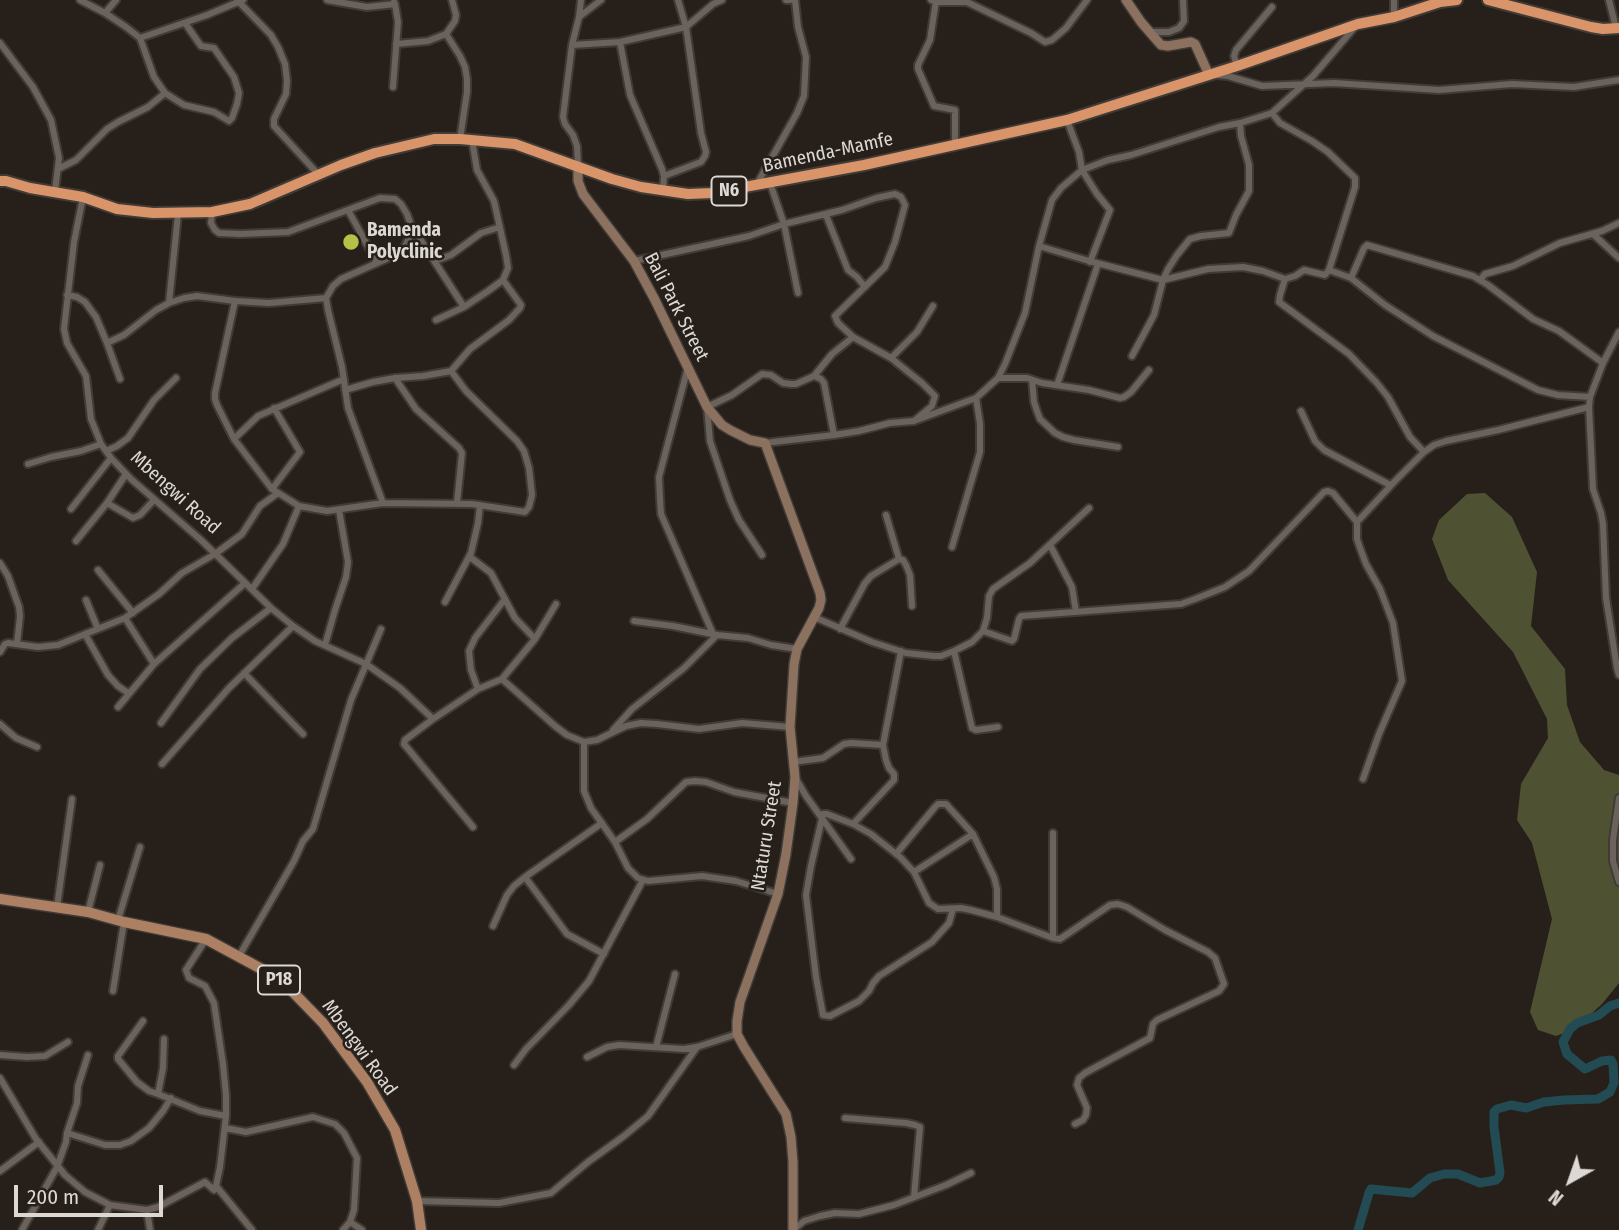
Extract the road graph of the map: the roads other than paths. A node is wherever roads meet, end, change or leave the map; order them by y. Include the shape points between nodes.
1 (80, 0) edge
2 (117, 0) edge
3 (327, 0) edge
4 (452, 0) edge
5 (581, 0) edge
6 (601, 0) edge
7 (678, 0) edge
8 (722, 0) edge
9 (790, 0) edge
10 (1087, 0) edge
11 (1126, 0) edge
12 (1183, 0) edge
13 (1394, 0) edge
14 (1457, 0) edge
15 (1489, 0) edge
16 (1609, 0) edge
17 (239, 1) edge
18 (935, 1) edge
19 (394, 2) edge
20 (1272, 7) dead end
21 (105, 13) junction
22 (579, 17) junction
23 (1394, 17) junction
24 (186, 23) junction
25 (1358, 24) junction
26 (687, 27) junction
27 (1618, 28) edge
28 (1149, 32) junction
29 (446, 34) junction
30 (139, 38) junction
31 (620, 42) junction
32 (0, 43) edge
33 (396, 44) junction
34 (572, 45) junction
35 (1237, 66) junction
36 (1209, 75) junction
37 (1619, 80) edge
38 (1304, 84) junction
39 (393, 87) dead end
40 (165, 93) junction
41 (1272, 113) junction
42 (1067, 120) junction
43 (1240, 123) junction
44 (466, 139) junction
45 (955, 144) junction
46 (578, 166) junction
47 (58, 170) junction
48 (1082, 170) junction
49 (318, 174) junction
50 (664, 176) junction
51 (0, 181) edge
52 (771, 183) junction
53 (756, 186) junction
54 (55, 191) junction
55 (663, 191) junction
56 (83, 197) junction
57 (348, 210) junction
58 (212, 212) junction
59 (178, 214) junction
60 (826, 215) junction
61 (1619, 223) edge
62 (784, 224) junction
63 (411, 225) junction
64 (500, 227) junction
65 (1593, 234) junction
66 (1039, 246) junction
67 (1619, 258) edge
68 (435, 261) junction
69 (634, 261) junction
70 (377, 263) junction
71 (1094, 263) junction
72 (1329, 270) junction
73 (1351, 278) junction
74 (1285, 279) junction
75 (503, 280) junction
76 (1163, 280) junction
77 (1480, 280) junction
78 (865, 287) junction
79 (798, 293) dead end
80 (67, 295) junction
81 (326, 298) junction
82 (235, 301) junction
83 (170, 303) junction
84 (933, 306) dead end
85 (464, 307) junction
86 (436, 320) dead end
87 (1619, 332) edge
88 (853, 337) junction
89 (107, 343) junction
90 (1132, 356) dead end
91 (891, 358) junction
92 (1603, 363) junction
93 (688, 368) junction
94 (1149, 370) dead end
95 (451, 371) junction
96 (814, 376) junction
97 (176, 378) dead end
98 (396, 378) junction
99 (998, 378) junction
100 (120, 379) dead end
101 (344, 379) junction
102 (1032, 380) junction
103 (1057, 385) junction
104 (345, 390) junction
105 (1590, 397) junction
106 (976, 398) junction
107 (707, 407) junction
108 (1590, 407) junction
109 (274, 408) junction
110 (1301, 411) dead end
111 (915, 421) junction
112 (834, 435) junction
113 (234, 439) junction
114 (765, 443) junction
115 (101, 444) junction
116 (1118, 447) dead end
117 (106, 451) junction
118 (1424, 452) junction
119 (111, 458) junction
120 (28, 464) dead end
121 (126, 474) junction
122 (1390, 485) junction
123 (275, 491) junction
124 (154, 500) junction
125 (107, 503) junction
126 (383, 503) junction
127 (457, 503) junction
128 (480, 505) junction
129 (299, 506) junction
130 (71, 509) dead end
131 (1089, 509) dead end
132 (339, 510) junction
133 (886, 515) dead end
134 (1357, 522) junction
135 (76, 541) dead end
136 (1050, 545) junction
137 (952, 547) dead end
138 (215, 554) junction
139 (762, 555) dead end
140 (470, 557) junction
141 (899, 559) junction
142 (0, 563) edge
143 (98, 570) dead end
144 (245, 583) junction
145 (252, 589) junction
146 (505, 599) junction
147 (86, 600) dead end
148 (445, 602) dead end
149 (556, 604) dead end
150 (912, 606) dead end
151 (271, 608) junction
152 (1076, 612) junction
153 (133, 613) junction
154 (814, 617) junction
155 (125, 618) junction
156 (634, 621) dead end
157 (293, 626) junction
158 (98, 629) junction
159 (381, 629) dead end
160 (840, 629) junction
161 (983, 631) junction
162 (85, 634) junction
163 (715, 634) junction
164 (535, 639) junction
165 (17, 644) junction
166 (326, 645) junction
167 (797, 649) junction
168 (901, 651) junction
169 (954, 651) junction
170 (0, 652) edge
171 (154, 664) junction
172 (366, 664) junction
173 (244, 673) junction
174 (1619, 675) edge
175 (502, 679) junction
176 (478, 689) junction
177 (128, 693) junction
178 (118, 707) dead end
179 (433, 719) junction
180 (161, 723) dead end
181 (0, 724) edge
182 (998, 726) dead end
183 (790, 727) junction
184 (612, 732) junction
185 (303, 734) dead end
186 (584, 742) junction
187 (883, 745) junction
188 (37, 747) dead end
189 (793, 762) junction
190 (162, 764) dead end
191 (795, 778) junction
192 (1363, 779) dead end
193 (1619, 798) edge
194 (72, 799) dead end
195 (793, 803) junction
196 (822, 817) junction
197 (602, 823) junction
198 (853, 824) junction
199 (474, 827) dead end
200 (1053, 833) dead end
201 (973, 834) junction
202 (615, 842) junction
203 (140, 847) dead end
204 (896, 854) junction
205 (851, 859) dead end
206 (100, 865) dead end
207 (914, 872) junction
208 (525, 877) junction
209 (643, 880) junction
210 (1619, 882) edge
211 (778, 894) junction
212 (0, 899) edge
213 (57, 907) junction
214 (953, 909) junction
215 (88, 912) junction
216 (997, 917) junction
217 (121, 921) junction
218 (493, 926) dead end
219 (1053, 938) junction
220 (205, 939) junction
221 (604, 954) junction
222 (239, 956) junction
223 (675, 974) dead end
224 (113, 990) dead end
225 (143, 1021) dead end
226 (737, 1034) junction
227 (164, 1038) dead end
228 (68, 1042) dead end
229 (656, 1047) junction
230 (697, 1047) junction
231 (0, 1055) edge
232 (88, 1055) dead end
233 (587, 1057) dead end
234 (514, 1065) dead end
235 (0, 1078) edge
236 (158, 1094) junction
237 (171, 1098) junction
238 (226, 1116) junction
239 (845, 1118) dead end
240 (1075, 1124) dead end
241 (225, 1128) junction
242 (67, 1133) junction
243 (39, 1142) junction
244 (57, 1167) junction
245 (0, 1171) edge
246 (971, 1173) dead end
247 (216, 1186) junction
248 (914, 1198) junction
249 (417, 1202) junction
250 (110, 1205) junction
251 (146, 1210) junction
252 (350, 1222) junction
253 (22, 1230) edge
254 (99, 1230) edge
255 (150, 1230) edge
256 (253, 1230) edge
257 (343, 1230) edge
258 (362, 1230) edge
259 (421, 1230) edge
260 (793, 1230) edge

1 - 21 street
2 - 21 street
3 - 19 street via 367,7
4 - 29 street via 455,21
5 - 22 street
6 - 22 street
7 - 26 street
8 - 26 street
9 - 53 street via 806,57 804,96
10 - 18 street via 1066,28 1045,42 967,2
11 - 28 street
12 - 28 street via 1180,29
13 - 23 street
14 - 23 highway, Bamenda-Mamfe / N6
15 - 27 highway via 1591,27
16 - 27 street
17 - 24 street
17 - 49 street via 271,35 285,64 286,94 274,126
18 - 45 street via 930,40 918,69 934,106 955,110
19 - 33 street
20 - 35 street via 1236,50
21 - 30 street
22 - 34 street
23 - 25 highway, Bamenda-Mamfe / N6
24 - 30 street
24 - 40 street via 201,46 214,48 234,77 239,90 237,104 229,121
25 - 35 highway, Bamenda-Mamfe / N6
25 - 38 street
26 - 31 street
26 - 50 street via 706,152 701,162
28 - 36 street via 1161,45 1195,44
29 - 33 street
29 - 44 street via 465,67
30 - 40 street
31 - 34 street
31 - 50 street via 630,95
32 - 47 street via 51,120
33 - 39 street
34 - 46 street via 563,117 578,146
35 - 36 highway, Bamenda-Mamfe / N6
36 - 38 street via 1262,86
36 - 42 highway, Bamenda-Mamfe / N6
37 - 38 street via 1574,87 1512,84 1439,90
38 - 41 street
40 - 47 street via 118,122
41 - 43 street
41 - 72 street via 1280,123 1328,152 1355,178
42 - 45 highway, Bamenda-Mamfe / N6
42 - 48 street
43 - 48 street
43 - 76 street via 1250,188 1231,231 1190,239
44 - 46 highway, Bamenda-Mamfe / N6 via 515,144
44 - 49 highway, Bamenda-Mamfe / N6 via 404,145
44 - 64 street
45 - 52 highway, Bamenda-Mamfe / N6
46 - 55 highway, Bamenda-Mamfe / N6
46 - 69 street, Bali Park Street via 583,194
47 - 54 street
48 - 66 street via 1052,200
48 - 71 street via 1110,209
49 - 58 highway, Bamenda-Mamfe / N6 via 250,204
50 - 55 street
51 - 54 highway, Bamenda-Mamfe / N6
52 - 53 highway, Bamenda-Mamfe / N6
52 - 62 street
53 - 55 highway, Bamenda-Mamfe / N6 via 712,193
54 - 56 highway, Bamenda-Mamfe / N6
56 - 59 highway, Bamenda-Mamfe / N6 via 117,209
56 - 80 street, Mbengwi Road
57 - 58 street via 288,232 252,234 219,233 211,223
57 - 63 street via 388,197 401,204
57 - 70 street
58 - 59 highway, Bamenda-Mamfe / N6
59 - 83 street
60 - 62 street
60 - 78 street via 848,270
60 - 78 street via 895,194 903,201 887,262
61 - 65 street
62 - 69 street
62 - 79 street
63 - 68 street
63 - 70 street via 405,246
64 - 68 street
64 - 75 street via 508,264
65 - 67 street
65 - 77 street via 1560,243
66 - 71 street
66 - 99 street via 1025,313
68 - 85 street
69 - 93 street, Bali Park Street
70 - 81 street via 341,279
71 - 76 street
71 - 103 street
72 - 73 street
72 - 74 street via 1325,275 1304,270
73 - 77 street via 1367,245
73 - 105 street via 1433,336 1526,384 1548,394
74 - 76 street via 1243,267 1208,269
74 - 118 street via 1280,304 1340,348 1376,382 1410,438
75 - 85 street
75 - 95 street via 520,308
76 - 90 street via 1154,315
77 - 92 street via 1533,320 1559,331
78 - 88 street via 835,316
80 - 89 street via 85,302
80 - 115 street, Mbengwi Road via 67,343 86,376 91,419
81 - 82 street
81 - 101 street
82 - 83 street via 197,296
82 - 113 street via 215,393
83 - 89 street
84 - 91 street via 917,332
85 - 86 street
87 - 92 street
88 - 91 street
88 - 96 street
89 - 100 street
91 - 111 street via 935,396
92 - 105 street
93 - 107 street, Bali Park Street
93 - 163 street via 659,477 661,514
94 - 103 street via 1131,392 1119,398
95 - 98 street
95 - 128 street via 517,441 529,468 532,495 528,510 523,513
96 - 107 street via 792,384 762,374
96 - 112 street via 824,383
97 - 117 street via 128,438
98 - 104 street
98 - 127 street via 415,409 462,453
99 - 102 street
99 - 106 street
101 - 104 street
101 - 109 street
102 - 103 street
102 - 116 street via 1040,419 1055,433
104 - 126 street via 352,423
105 - 108 street
106 - 111 street
106 - 137 street via 980,452
107 - 114 street, Bali Park Street via 730,430
107 - 139 street via 710,441 730,500
108 - 118 street via 1446,441
108 - 174 street via 1593,489 1601,513 1606,598
109 - 113 street via 251,421
109 - 123 street via 300,452
110 - 122 street via 1324,450
111 - 112 street
112 - 114 street
113 - 123 street
114 - 154 street, Ntaturu Street via 820,593
115 - 117 street, Mbengwi Road
115 - 120 street
117 - 119 street, Mbengwi Road
118 - 122 street
119 - 121 street, Mbengwi Road
119 - 130 street
121 - 124 street, Mbengwi Road
121 - 125 street
122 - 134 street
123 - 129 street
123 - 138 street via 242,534
124 - 125 street via 133,518
124 - 138 street, Mbengwi Road
125 - 135 street
126 - 127 street
126 - 132 street
127 - 128 street
128 - 140 street
129 - 132 street
129 - 145 street via 282,544
131 - 136 street
132 - 166 street via 348,562
133 - 141 street
134 - 152 street via 1333,493 1324,492 1249,571 1225,587 1181,604
134 - 192 street via 1360,548 1393,623 1402,681
136 - 152 street via 1072,587
136 - 161 street via 993,589
138 - 144 street, Mbengwi Road
138 - 153 street via 182,573
140 - 146 street via 491,573
140 - 148 street
141 - 150 street via 910,575
141 - 160 street via 865,583
142 - 165 street via 19,607
143 - 153 street
144 - 145 street, Mbengwi Road
144 - 171 street
145 - 151 street, Mbengwi Road
146 - 164 street via 518,623
146 - 176 street via 469,651
147 - 158 street
149 - 164 street
151 - 157 street, Mbengwi Road
151 - 180 street via 200,669
152 - 161 street via 1021,617 1012,641
153 - 155 street
154 - 160 street
154 - 167 street, Ntaturu Street
155 - 158 street
155 - 171 street
156 - 163 street
157 - 166 street, Mbengwi Road
157 - 173 street
158 - 162 street
159 - 172 street
160 - 168 street
161 - 169 street
162 - 165 street via 48,647
162 - 177 street via 108,675
163 - 167 street
163 - 184 street
164 - 175 street
165 - 170 street via 7,643
166 - 172 street, Mbengwi Road
167 - 183 street, Ntaturu Street
168 - 169 street via 941,656
168 - 187 street
169 - 182 street via 972,728
171 - 177 street
172 - 179 street, Mbengwi Road
172 - 222 street via 313,830
173 - 185 street
173 - 190 street
175 - 176 street
175 - 186 street via 555,726
176 - 179 street
177 - 178 street
179 - 199 street via 404,744
181 - 188 street
183 - 184 street via 742,723 699,729 641,723
183 - 189 street, Ntaturu Street
184 - 186 street
186 - 197 street via 584,791
187 - 189 street via 844,744 823,758
187 - 198 street via 894,780
189 - 191 street, Ntaturu Street
191 - 195 street, Ntaturu Street
191 - 196 street
193 - 210 street via 1613,840
194 - 213 street
195 - 202 street via 695,780 686,782
195 - 211 street, Ntaturu Street
196 - 198 street via 827,814
196 - 205 street
196 - 214 street via 806,895 823,1015 830,1016 859,1000 879,976 932,942 949,923
197 - 202 street
197 - 208 street
198 - 204 street
200 - 219 street
201 - 204 street via 946,804 938,804
201 - 207 street
201 - 216 street via 994,877
202 - 209 street via 628,868
203 - 217 street
204 - 207 street
206 - 215 street
207 - 214 street via 929,903 938,909
208 - 218 street via 507,895
208 - 221 street via 567,934
209 - 211 street via 702,876
209 - 221 street
211 - 226 street, Ntaturu Street via 740,1002
212 - 213 main road, Mbengwi Road / P18
213 - 215 main road, Mbengwi Road / P18
214 - 216 street
215 - 217 main road, Mbengwi Road / P18
216 - 219 street
217 - 220 main road, Mbengwi Road / P18
217 - 224 street
219 - 240 street via 1060,939 1118,904 1208,952 1215,958 1224,984 1219,991 1157,1020 1150,1038 1079,1078 1077,1085 1087,1108
220 - 222 main road, Mbengwi Road / P18
220 - 238 street via 186,970 189,978 205,986 214,1003
221 - 234 street via 589,981
222 - 249 main road, Mbengwi Road / P18 via 289,988 323,1023 368,1082 395,1130
223 - 229 street
225 - 236 street via 118,1059 137,1082
226 - 230 street
226 - 260 street via 786,1114 793,1162
227 - 236 street
228 - 231 street via 45,1056
229 - 230 street
229 - 233 street via 619,1045
230 - 249 street via 648,1116 551,1193 499,1203
232 - 242 street
235 - 243 street
236 - 237 street
237 - 238 street
237 - 242 street via 149,1128 120,1145
238 - 241 street
239 - 248 street via 919,1126
241 - 247 street
241 - 252 street via 246,1132 313,1116 335,1124 357,1158
242 - 244 street
243 - 244 street
243 - 245 street
244 - 250 street via 85,1192
244 - 253 street
246 - 248 street
247 - 251 street via 214,1190 205,1182
247 - 256 street
248 - 260 street via 859,1214 820,1216
249 - 259 main road, Mbengwi Road / P18
250 - 251 street
250 - 254 street
251 - 255 street
252 - 257 street
252 - 258 street

